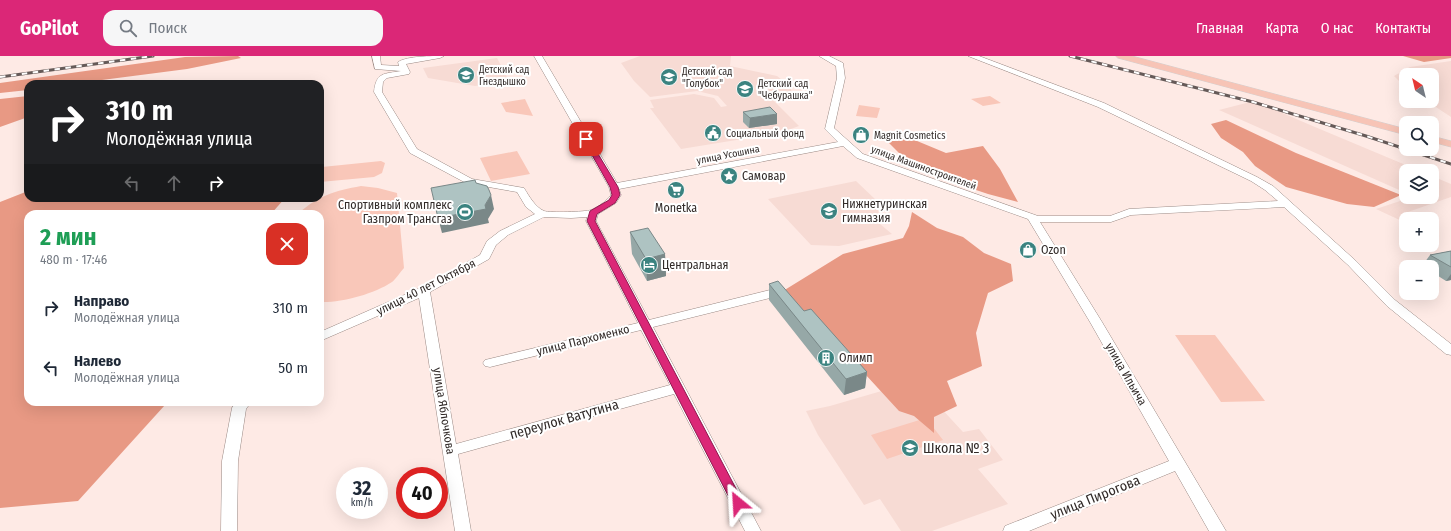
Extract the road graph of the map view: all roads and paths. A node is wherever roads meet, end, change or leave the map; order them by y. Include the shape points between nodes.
1 (376, 56) edge
2 (440, 56) edge
3 (538, 56) edge
4 (823, 56) edge
5 (972, 56) edge
6 (1121, 56) edge
7 (403, 67) junction
8 (1399, 130) edge
9 (1439, 141) edge
10 (845, 143) junction
11 (1451, 144) edge
12 (614, 187) junction
13 (1286, 204) junction
14 (593, 213) junction
15 (542, 214) junction
16 (1032, 217) junction
17 (424, 291) junction
18 (770, 294) edge
19 (645, 324) junction
20 (324, 335) edge
21 (1451, 351) edge
22 (490, 364) dead end
23 (678, 388) junction
24 (241, 406) edge
25 (450, 451) junction
26 (1179, 463) junction
27 (229, 531) edge
28 (463, 531) edge
29 (753, 531) edge
30 (1011, 531) edge
31 (1218, 531) edge

1 - 7 street via 378,66
2 - 7 street via 402,62
3 - 12 street
4 - 10 street, улица Машиностроителей via 840,66 841,78 828,129
5 - 13 street via 1120,113 1254,178
6 - 8 main road
7 - 15 street via 406,72 384,76 379,81 378,92 413,151 469,181 520,190 530,205
9 - 11 main road
10 - 12 street, улица Усошина
10 - 16 street, улица Машиностроителей via 860,156
12 - 14 street via 616,195 612,201
13 - 16 street, улица Машиностроителей via 1129,212 1111,219
13 - 21 street via 1392,303
14 - 15 street
14 - 19 street via 591,221
15 - 17 street, улица 40 лет Октября via 504,233 491,243 486,257
16 - 26 street, улица Ильича
17 - 20 street, улица 40 лет Октября
17 - 25 street, улица Яблочкова
18 - 19 street, улица Пархоменко
19 - 22 street, улица Пархоменко
19 - 23 street
23 - 25 street, переулок Ватутина
23 - 29 street
24 - 27 street via 230,461
25 - 28 street, улица Яблочкова
26 - 30 street, улица Пирогова
26 - 31 street, улица Ильича

